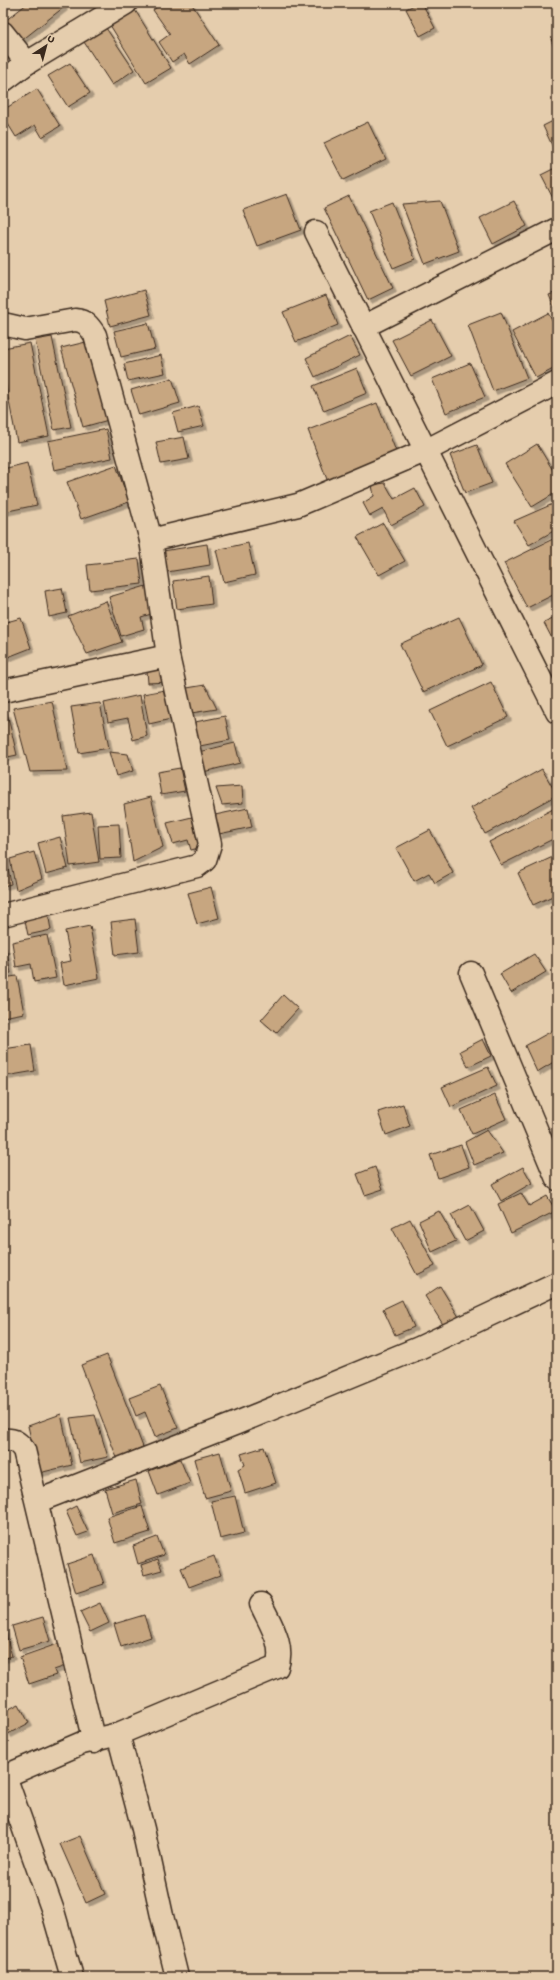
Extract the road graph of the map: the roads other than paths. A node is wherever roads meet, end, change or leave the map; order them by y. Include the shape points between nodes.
1 (126, 3) edge
2 (3, 32) edge
3 (27, 63) junction
4 (3, 81) edge
5 (557, 229) edge
6 (316, 232) dead end
7 (3, 324) edge
8 (363, 327) junction
9 (557, 383) edge
10 (425, 451) junction
11 (151, 540) junction
12 (168, 656) junction
13 (3, 691) edge
14 (557, 712) edge
15 (3, 915) edge
16 (471, 973) dead end
17 (557, 1179) edge
18 (557, 1283) edge
19 (3, 1440) edge
20 (38, 1501) junction
21 (261, 1604) dead end
22 (118, 1734) junction
23 (94, 1742) junction
24 (4, 1776) edge
25 (72, 1977) edge
26 (177, 1977) edge

1 - 3 street
2 - 3 street
3 - 4 street
5 - 8 street
6 - 8 street
7 - 11 street via 25,329 75,320 83,321 90,327 95,336
8 - 10 street
9 - 10 street
10 - 11 street via 298,505
10 - 14 street
11 - 12 street
12 - 13 street
12 - 15 street via 210,844 205,860 197,866
16 - 17 street
18 - 20 street via 404,1354
19 - 20 street via 16,1441 24,1450
20 - 23 street via 55,1584
21 - 22 street via 280,1645 277,1667
22 - 23 street
22 - 26 street
23 - 24 street via 82,1743
24 - 25 street via 52,1911

